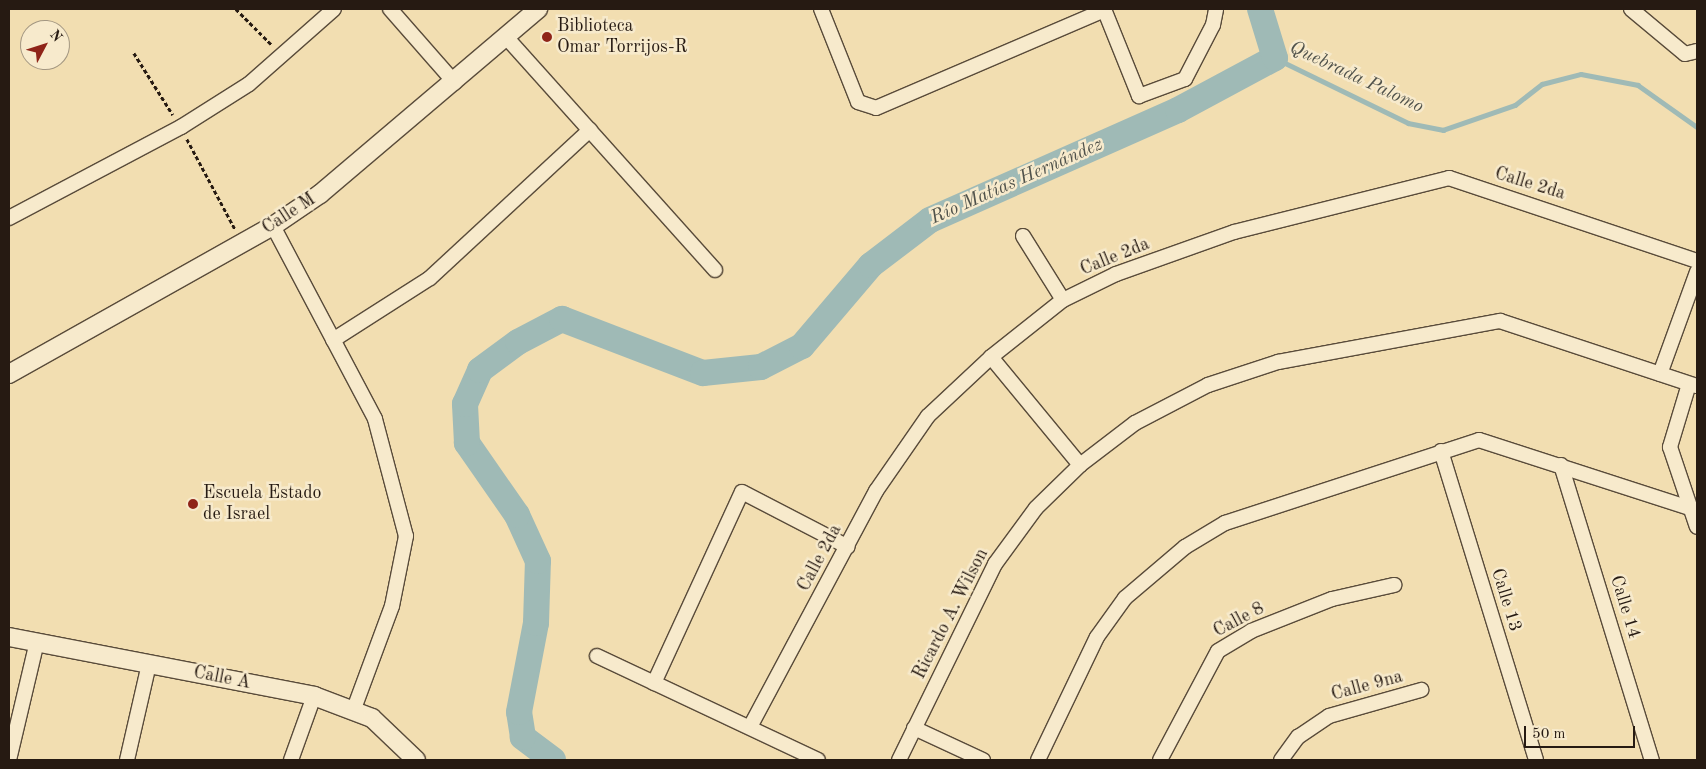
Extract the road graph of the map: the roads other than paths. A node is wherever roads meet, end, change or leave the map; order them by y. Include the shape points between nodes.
1 (334, 9) edge
2 (390, 9) edge
3 (538, 9) edge
4 (821, 9) edge
5 (1216, 9) edge
6 (1632, 9) edge
7 (1105, 10) edge
8 (506, 37) junction
9 (1697, 51) edge
10 (455, 83) junction
11 (590, 130) junction
12 (9, 218) edge
13 (273, 226) junction
14 (1023, 236) dead end
15 (1697, 261) edge
16 (715, 270) dead end
17 (1697, 272) edge
18 (1063, 300) junction
19 (333, 340) junction
20 (991, 357) junction
21 (9, 374) edge
22 (1660, 374) junction
23 (1693, 385) edge
24 (1441, 451) junction
25 (1080, 465) junction
26 (1561, 465) junction
27 (1692, 509) junction
28 (1697, 527) edge
29 (848, 547) junction
30 (1394, 585) dead end
31 (9, 637) edge
32 (37, 642) junction
33 (597, 656) dead end
34 (149, 664) junction
35 (654, 683) junction
36 (1421, 690) dead end
37 (314, 696) junction
38 (354, 709) junction
39 (750, 728) junction
40 (914, 728) junction
41 (10, 760) edge
42 (127, 760) edge
43 (290, 760) edge
44 (416, 760) edge
45 (818, 760) edge
46 (899, 760) edge
47 (983, 760) edge
48 (1038, 760) edge
49 (1160, 760) edge
50 (1281, 760) edge
51 (1536, 760) edge
52 (1652, 760) edge

1 - 12 street via 249,84 181,126
2 - 10 street
3 - 8 street, Calle M
4 - 7 street via 858,102 876,108
5 - 7 street via 1213,26 1186,79 1139,96
6 - 9 street via 1684,54
8 - 10 street, Calle M
8 - 11 street
10 - 13 street, Calle M via 320,194
11 - 16 street
11 - 19 street via 430,278
13 - 19 street
13 - 21 street, Calle M
14 - 18 street
15 - 18 street, Calle 2da via 1449,178 1234,232 1116,274
17 - 22 street
18 - 20 street, Calle 2da
19 - 38 street via 376,419 406,536 392,606
20 - 25 street
20 - 29 street, Calle 2da via 928,416 876,491
22 - 23 street, Ricardo A. Wilson
22 - 25 street, Ricardo A. Wilson via 1500,321 1278,362 1208,386 1135,424
23 - 27 street via 1670,447
24 - 26 street via 1479,440
24 - 48 street via 1225,523 1185,547 1125,598 1097,637
24 - 51 street, Calle 13
25 - 40 street, Ricardo A. Wilson via 1036,508 995,564
26 - 27 street
26 - 52 street, Calle 14
27 - 28 street
29 - 35 street via 742,492
29 - 39 street, Calle 2da
30 - 49 street, Calle 8 via 1332,599 1251,631 1218,650
31 - 32 street, Calle A
32 - 34 street, Calle A
32 - 41 street
33 - 35 street
34 - 37 street, Calle A
34 - 42 street
35 - 39 street
36 - 50 street, Calle 9na via 1329,716 1298,737
37 - 38 street, Calle A
37 - 43 street
38 - 44 street, Calle A via 391,733
39 - 45 street
40 - 46 street, Ricardo A. Wilson
40 - 47 street

